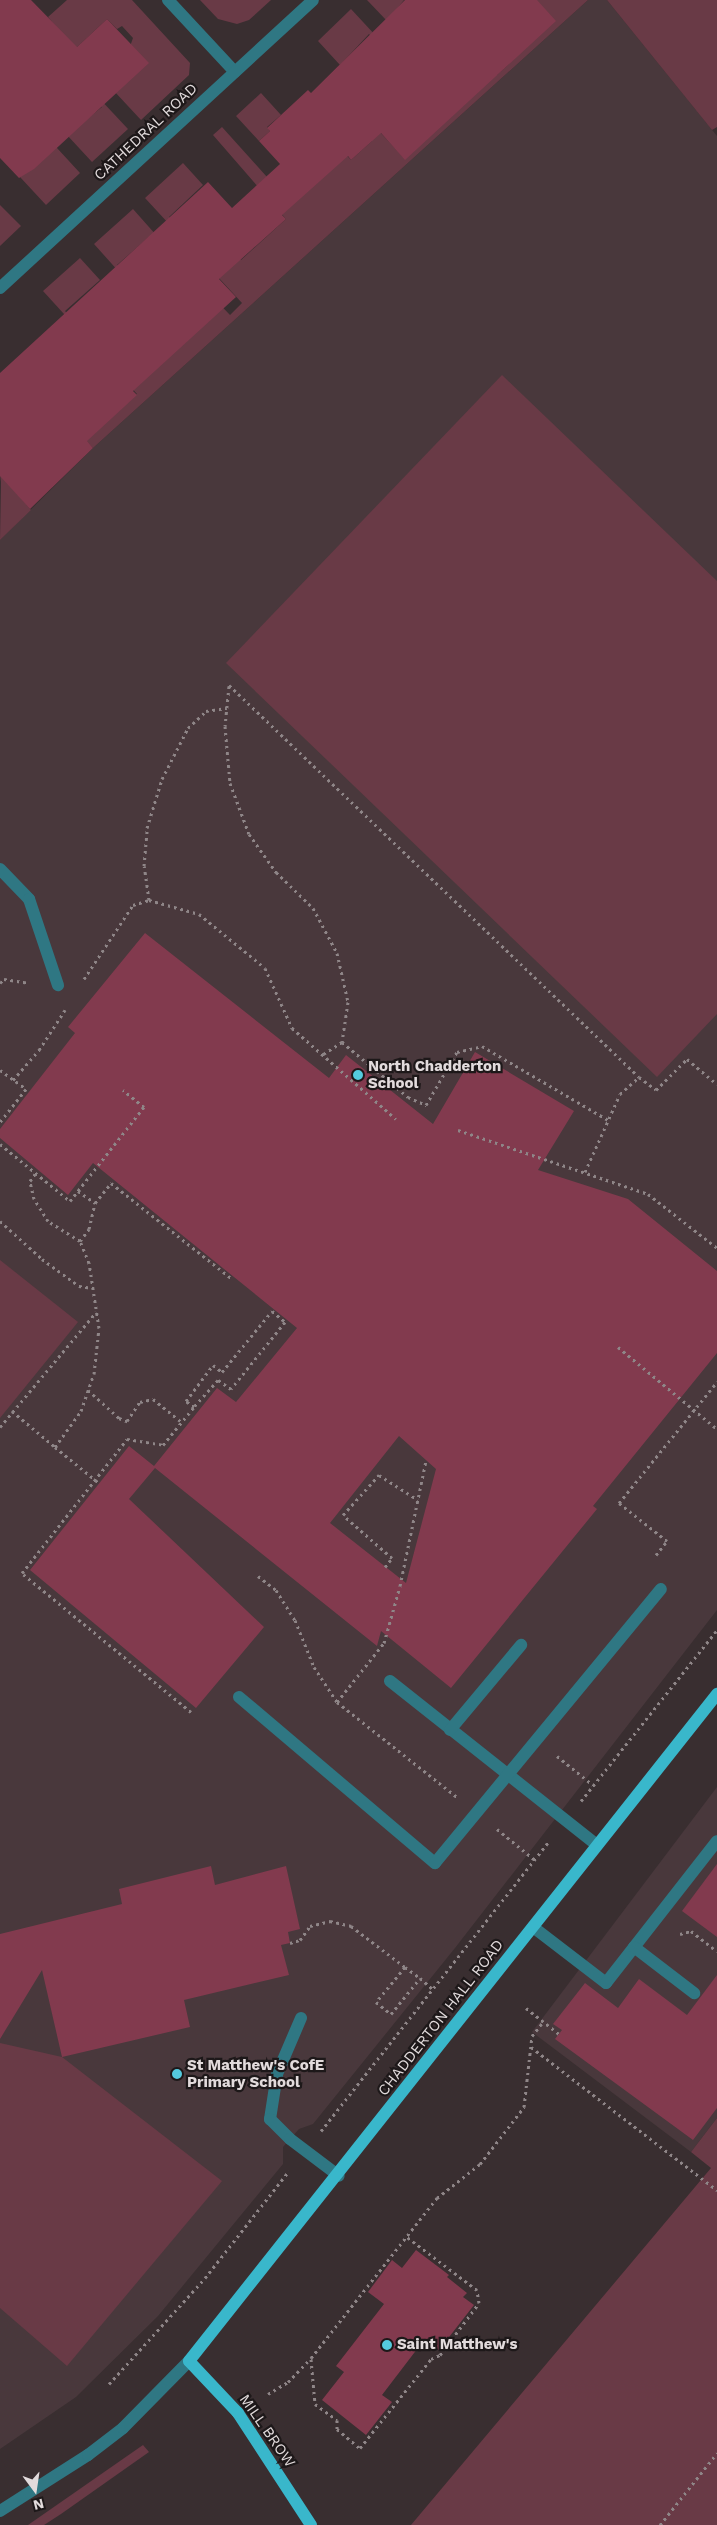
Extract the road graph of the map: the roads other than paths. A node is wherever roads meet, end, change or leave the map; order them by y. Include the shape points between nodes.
1 (168, 0) edge
2 (313, 0) edge
3 (235, 72) junction
4 (0, 288) edge
5 (0, 869) edge
6 (58, 985) dead end
7 (661, 1589) dead end
8 (521, 1645) dead end
9 (390, 1681) dead end
10 (717, 1694) edge
11 (239, 1697) dead end
12 (450, 1730) junction
13 (508, 1777) junction
14 (717, 1842) edge
15 (597, 1845) junction
16 (533, 1927) junction
17 (634, 1947) junction
18 (694, 1993) dead end
19 (301, 2018) dead end
20 (339, 2176) junction
21 (189, 2362) junction
22 (0, 2511) edge
23 (311, 2525) edge

1 - 3 street
2 - 3 street, CATHEDRAL ROAD
3 - 4 street, CATHEDRAL ROAD
5 - 6 street via 29,899
7 - 13 street
8 - 12 street
9 - 12 street
10 - 15 main road, CHADDERTON HALL ROAD
11 - 13 street via 435,1864
12 - 13 street
13 - 15 street
14 - 17 street
15 - 16 main road, CHADDERTON HALL ROAD
16 - 17 street via 606,1983
16 - 20 main road, CHADDERTON HALL ROAD
17 - 18 street
19 - 20 street via 277,2074 270,2119
20 - 21 main road, CHADDERTON HALL ROAD
21 - 22 street via 123,2428 88,2455
21 - 23 main road, MILL BROW via 238,2413

